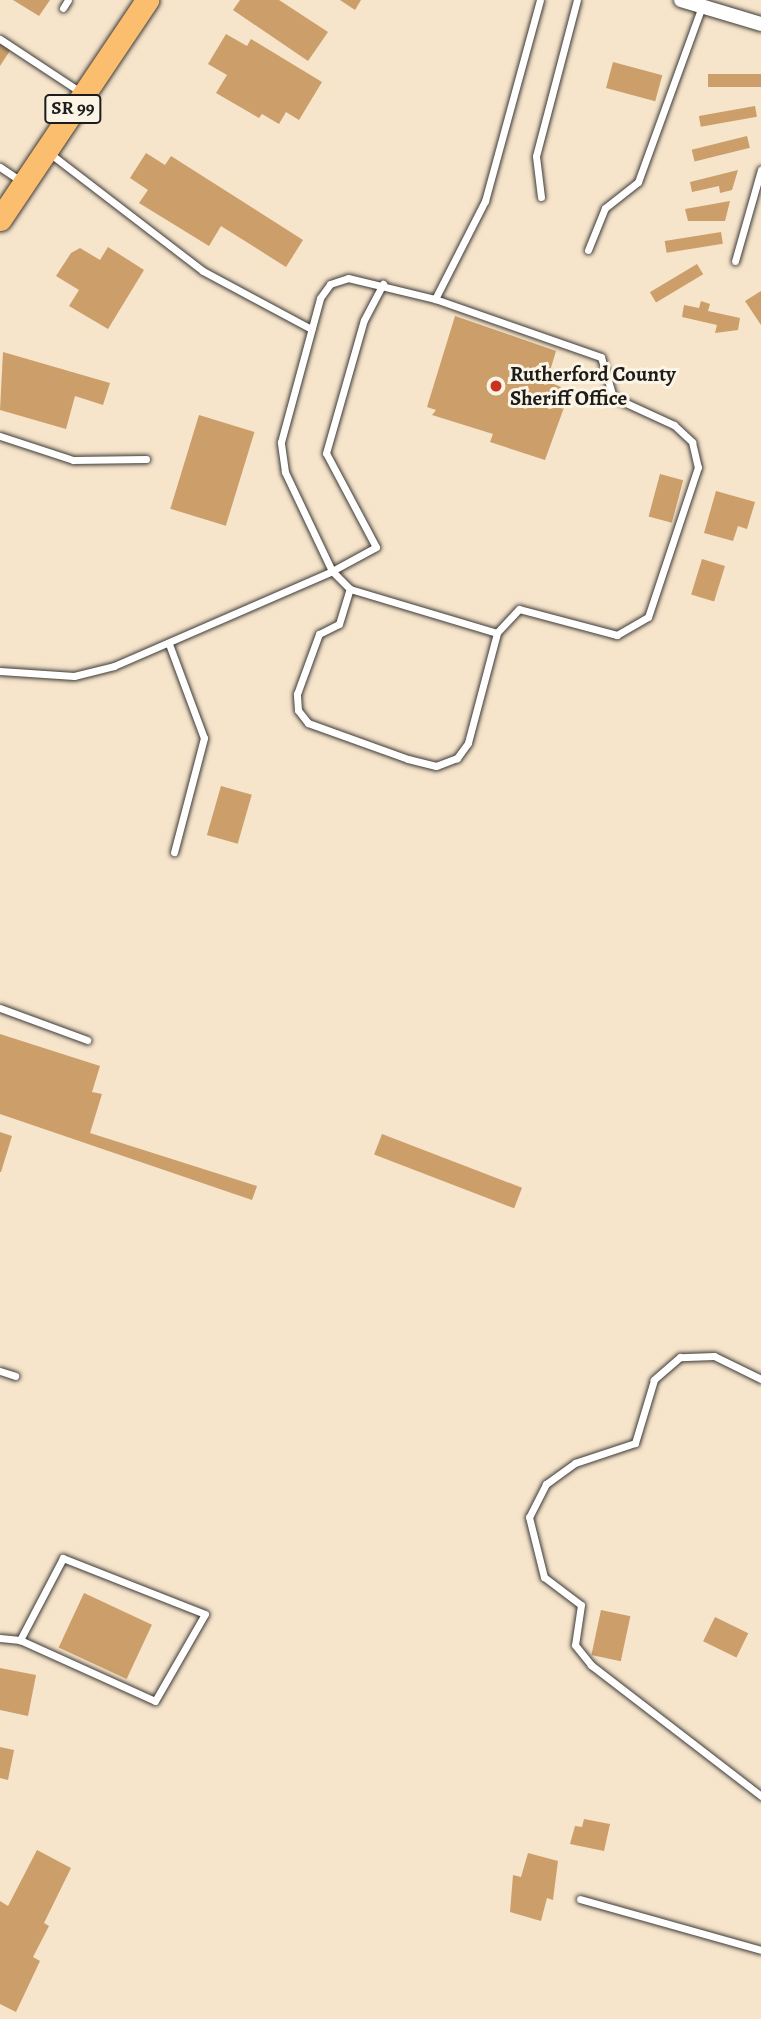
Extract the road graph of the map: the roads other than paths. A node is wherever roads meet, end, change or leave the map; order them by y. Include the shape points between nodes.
1 (68, 0) edge
2 (147, 0) edge
3 (540, 0) edge
4 (577, 0) edge
5 (681, 0) edge
6 (702, 6) junction
7 (63, 8) dead end
8 (761, 24) edge
9 (0, 39) edge
10 (83, 94) junction
11 (46, 151) junction
12 (0, 167) edge
13 (761, 170) edge
14 (23, 182) junction
15 (541, 197) dead end
16 (0, 219) edge
17 (588, 250) dead end
18 (735, 261) dead end
19 (383, 284) junction
20 (435, 299) junction
21 (311, 329) junction
22 (0, 436) edge
23 (146, 460) dead end
24 (332, 571) junction
25 (350, 589) junction
26 (497, 633) junction
27 (170, 644) junction
28 (0, 671) edge
29 (174, 852) dead end
30 (0, 1009) edge
31 (87, 1040) dead end
32 (0, 1371) edge
33 (15, 1376) dead end
34 (761, 1379) edge
35 (0, 1638) edge
36 (20, 1640) junction
37 (761, 1796) edge
38 (580, 1899) dead end
39 (761, 1950) edge

1 - 7 lane
2 - 10 main road, SR 99
3 - 20 lane via 485,201
4 - 15 lane via 537,146
5 - 6 street
6 - 8 street
6 - 17 lane via 638,182 605,208
9 - 10 lane
10 - 11 main road, SR 99
11 - 14 main road, SR 99
11 - 21 lane via 203,271
12 - 14 lane
13 - 18 lane
14 - 16 main road, SR 99
19 - 20 lane
19 - 21 lane via 348,278 330,284
19 - 24 lane via 364,320 326,453 376,547
20 - 26 lane via 601,357 613,397 674,425 692,443 698,467 670,562 648,617 637,629 607,634 519,609
21 - 24 lane via 281,442 285,472
22 - 23 lane via 73,460
24 - 25 lane
24 - 27 lane
25 - 26 lane
25 - 26 lane via 339,624 319,634 297,694 298,710 307,723 408,759 436,765 457,758 468,743
27 - 28 lane via 75,676
27 - 29 lane via 204,738
30 - 31 lane
32 - 33 lane
34 - 37 lane via 714,1356 680,1357 654,1380 635,1443 575,1463 545,1484 529,1517 544,1577 581,1605 575,1645 591,1665
35 - 36 lane
36 - 36 lane via 155,1701 205,1614 64,1558
38 - 39 lane

